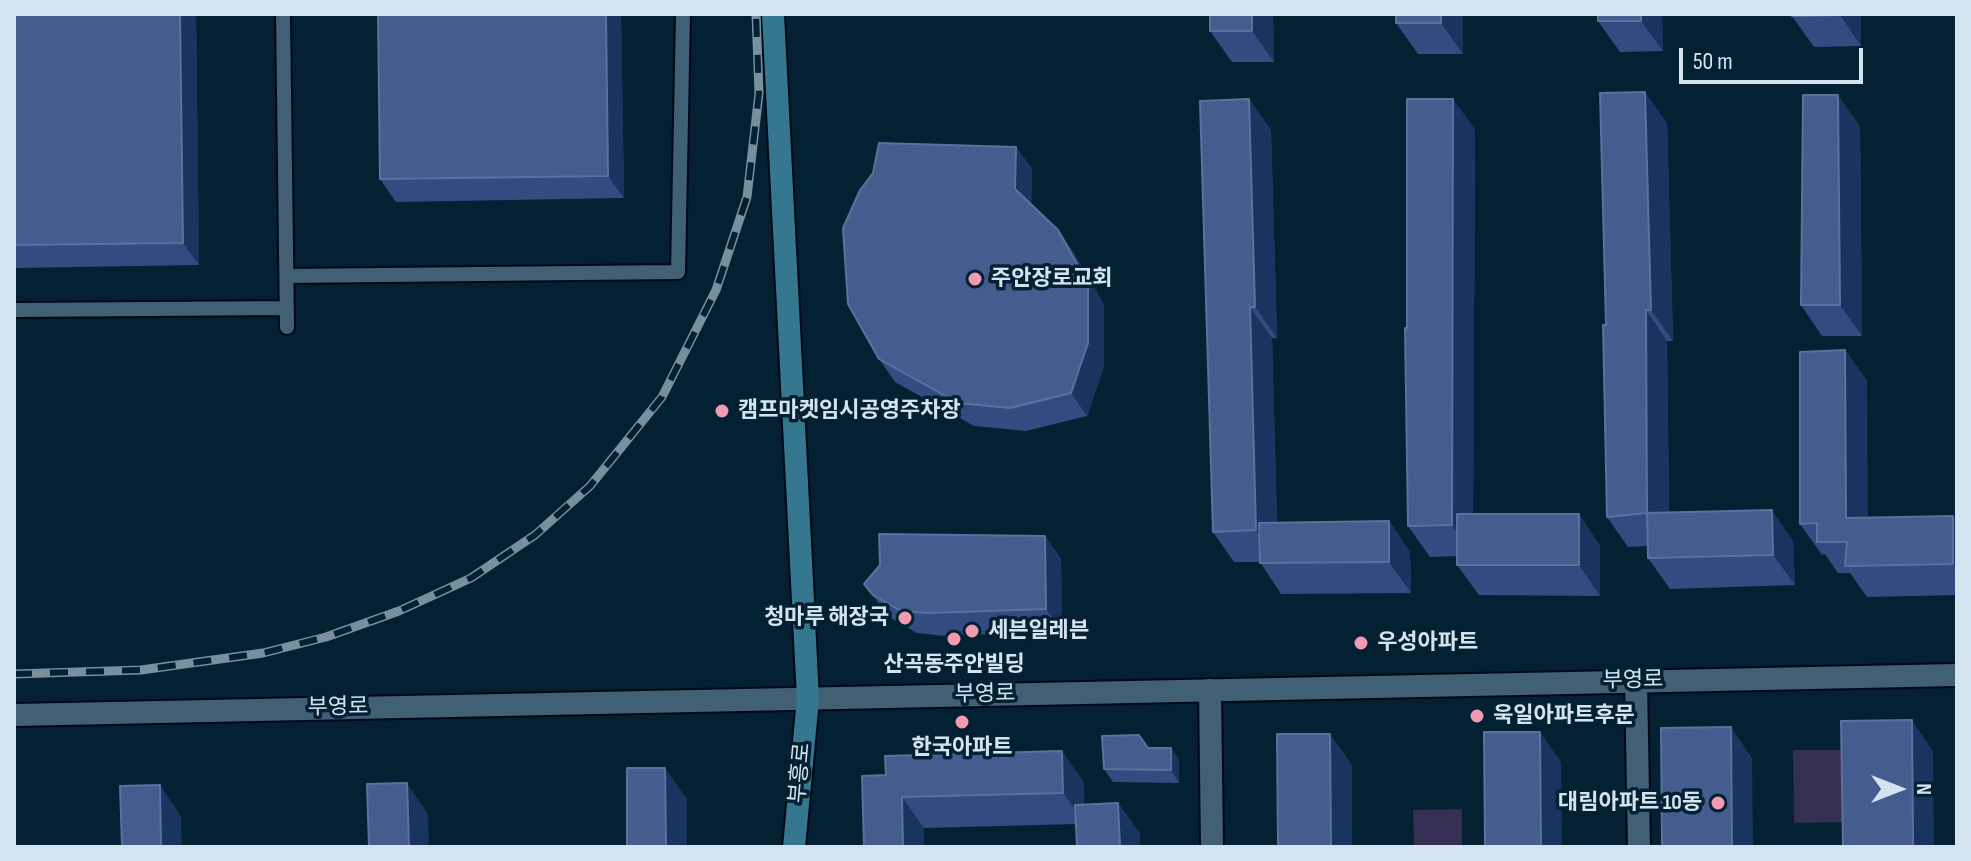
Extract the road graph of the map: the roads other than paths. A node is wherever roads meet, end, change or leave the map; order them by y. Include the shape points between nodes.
1 (283, 14) edge
2 (683, 14) edge
3 (773, 14) edge
4 (287, 276) junction
5 (287, 308) junction
6 (14, 310) edge
7 (287, 327) dead end
8 (1957, 675) edge
9 (1636, 681) junction
10 (1210, 690) junction
11 (808, 699) junction
12 (14, 715) edge
13 (794, 847) edge
14 (1212, 847) edge
15 (1639, 847) edge

1 - 4 lane
2 - 4 lane via 678,272
3 - 11 main road, 부흥로
4 - 5 lane
5 - 6 lane
5 - 7 lane
8 - 9 street, 부영로
9 - 10 street, 부영로
9 - 15 street
10 - 11 street, 부영로
10 - 14 street
11 - 12 street, 부영로
11 - 13 main road, 부흥로

